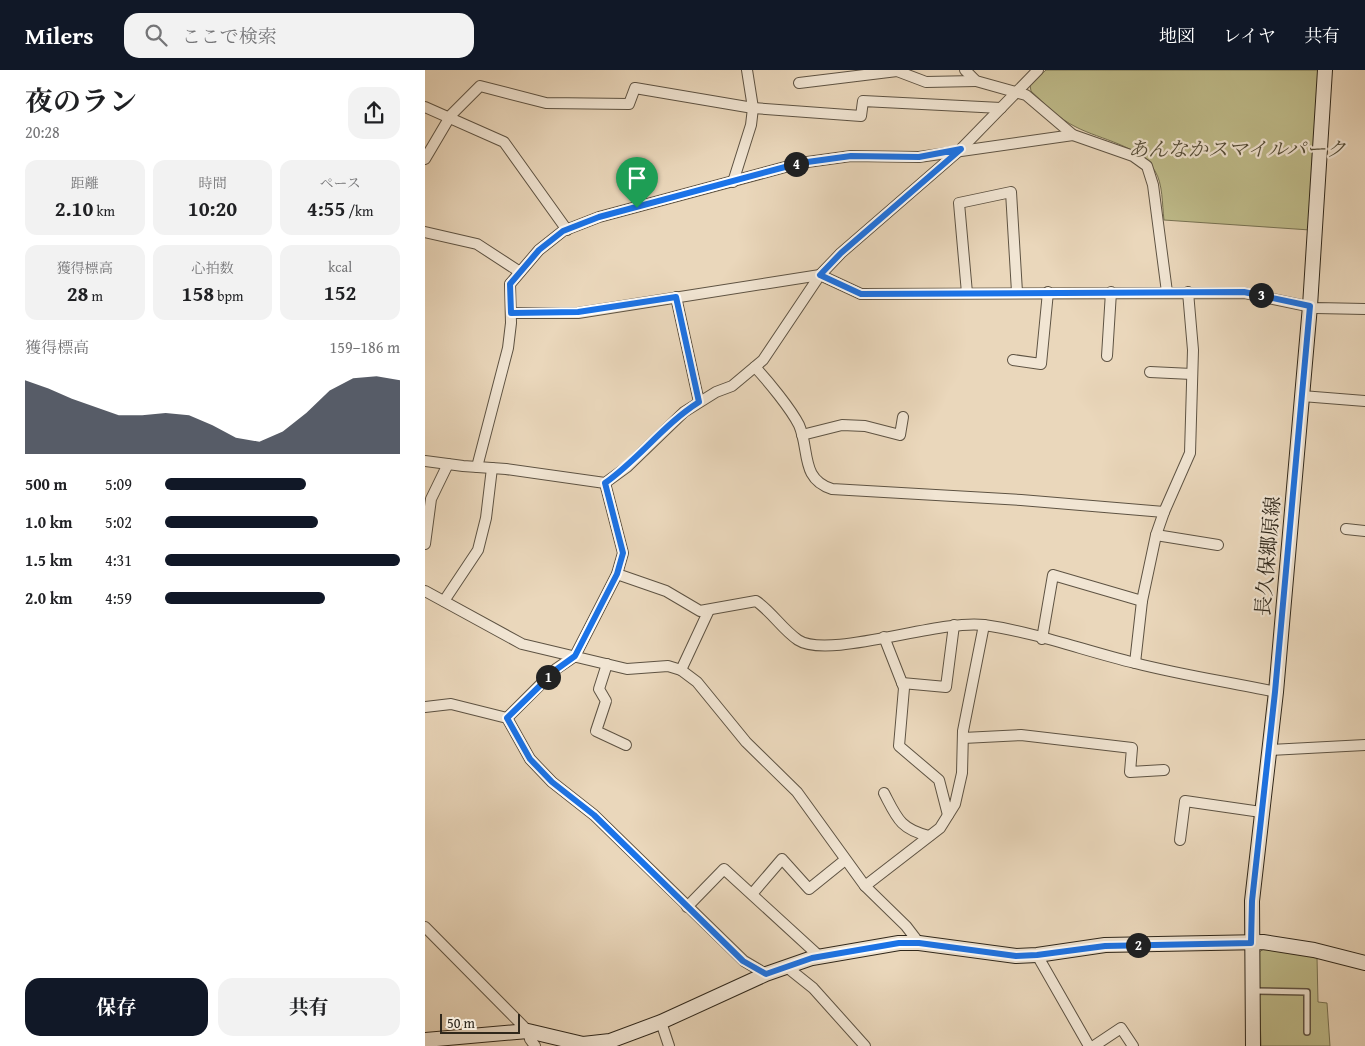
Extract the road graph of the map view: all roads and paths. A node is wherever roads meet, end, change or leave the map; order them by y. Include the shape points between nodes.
1 (747, 70) edge
2 (965, 70) edge
3 (1038, 70) edge
4 (1325, 70) edge
5 (976, 81) junction
6 (799, 83) dead end
7 (1016, 92) junction
8 (425, 107) edge
9 (753, 108) junction
10 (1001, 108) junction
11 (449, 119) junction
12 (1073, 135) junction
13 (961, 149) junction
14 (425, 159) edge
15 (733, 182) junction
16 (567, 230) junction
17 (425, 232) edge
18 (520, 272) junction
19 (820, 275) junction
20 (1017, 292) junction
21 (1048, 292) junction
22 (1111, 292) junction
23 (1167, 292) junction
24 (1188, 292) junction
25 (967, 293) junction
26 (676, 297) junction
27 (1310, 306) junction
28 (1365, 309) edge
29 (511, 313) junction
30 (1107, 356) dead end
31 (1013, 360) dead end
32 (755, 367) junction
33 (1150, 372) dead end
34 (1192, 374) junction
35 (1302, 396) junction
36 (1365, 401) edge
37 (699, 402) junction
38 (903, 417) dead end
39 (802, 435) junction
40 (425, 461) edge
41 (449, 464) junction
42 (477, 467) junction
43 (492, 468) junction
44 (605, 483) junction
45 (1164, 512) junction
46 (1346, 529) dead end
47 (1365, 531) edge
48 (1156, 535) junction
49 (425, 544) edge
50 (1218, 545) dead end
51 (617, 574) junction
52 (425, 591) edge
53 (443, 601) junction
54 (1142, 601) junction
55 (709, 610) junction
56 (954, 625) junction
57 (984, 625) junction
58 (883, 637) junction
59 (1042, 639) junction
60 (575, 656) junction
61 (1135, 663) junction
62 (607, 664) junction
63 (681, 670) junction
64 (902, 683) junction
65 (1275, 692) junction
66 (425, 707) edge
67 (507, 718) junction
68 (963, 738) junction
69 (1365, 745) edge
70 (626, 746) dead end
71 (1270, 750) junction
72 (1164, 770) dead end
73 (884, 793) dead end
74 (1261, 812) junction
75 (948, 815) junction
76 (929, 836) junction
77 (1180, 840) dead end
78 (845, 860) junction
79 (865, 886) junction
80 (752, 894) junction
81 (687, 906) junction
82 (425, 927) edge
83 (919, 943) junction
84 (1251, 943) junction
85 (1037, 955) junction
86 (819, 956) junction
87 (1365, 963) edge
88 (788, 968) junction
89 (766, 974) junction
90 (1252, 991) junction
91 (661, 1022) junction
92 (528, 1031) junction
93 (1307, 1032) dead end
94 (425, 1040) edge
95 (535, 1046) edge
96 (669, 1046) edge
97 (865, 1046) edge
98 (1089, 1046) edge
99 (1094, 1046) edge
100 (1133, 1046) edge
101 (1253, 1046) edge

1 - 9 street
2 - 5 street
3 - 7 street
4 - 27 main road, 長久保郷原線
5 - 6 street via 926,82 897,71
5 - 7 street
7 - 10 street
7 - 12 street via 1026,95
8 - 11 street
9 - 10 street via 861,116 863,101
9 - 11 street via 635,88 629,104 546,104 480,86
9 - 15 street via 751,125
10 - 13 street
11 - 14 street
11 - 16 street via 504,142
12 - 13 street
12 - 23 street via 1133,156 1147,166 1153,185
13 - 15 street via 919,157 851,156 800,163
13 - 19 street
15 - 16 street via 599,217
16 - 18 street via 539,250
17 - 18 street via 477,244
18 - 29 street via 510,284
19 - 25 street via 861,294
19 - 26 street
19 - 32 street
20 - 21 street
20 - 25 street
20 - 25 street via 1011,192 959,203
21 - 22 street
21 - 31 street via 1041,364
22 - 23 street
22 - 30 street
23 - 24 street
24 - 27 street via 1244,292
24 - 34 street
26 - 29 street via 578,312
26 - 37 street
27 - 28 street via 1332,310
27 - 35 main road, 長久保郷原線
29 - 42 street via 508,348
32 - 37 street via 732,386
32 - 39 street via 799,425
33 - 34 street
34 - 45 street via 1190,453
35 - 36 street
35 - 65 main road, 長久保郷原線
37 - 44 street
38 - 39 street via 900,435 865,426 842,425
39 - 45 street via 814,479 832,489
40 - 41 street
41 - 42 street
41 - 49 street via 431,500
42 - 43 street
43 - 44 street
43 - 53 street via 478,550
44 - 51 street via 623,553
45 - 48 street
46 - 47 street
48 - 50 street
48 - 54 street
51 - 55 street via 666,591 700,611
51 - 60 street
52 - 53 street
53 - 60 street via 522,644
54 - 59 street via 1053,575
54 - 61 street
55 - 58 street via 756,601 798,640 810,644 831,645
55 - 63 street
56 - 57 street
56 - 58 street
56 - 64 street via 946,688
57 - 59 street
57 - 68 street
58 - 64 street
59 - 61 street
60 - 62 street
60 - 67 street via 557,669
61 - 65 street
62 - 63 street via 627,669 668,666
62 - 70 street via 599,690 606,701 596,731
63 - 78 street via 697,682 746,742 797,792
64 - 75 street via 899,746 939,780
65 - 71 main road, 長久保郷原線
66 - 67 street via 451,704
67 - 81 street via 530,759 594,815
68 - 72 street via 1021,735 1132,748 1129,772
68 - 75 street via 962,773 955,804
69 - 71 street
71 - 74 main road, 長久保郷原線
73 - 76 street via 899,822 911,832
74 - 77 street via 1185,800
74 - 84 main road, 長久保郷原線
75 - 76 street via 940,828
76 - 79 street
78 - 79 street
78 - 80 street via 809,889 782,859
79 - 83 street
80 - 81 street via 724,869
80 - 86 street
81 - 89 street via 743,961
82 - 92 street
83 - 85 main road via 1016,956
83 - 86 main road via 899,943
84 - 85 main road via 1105,946
84 - 87 main road via 1314,950
84 - 90 main road, 長久保郷原線
85 - 98 street
86 - 88 main road
88 - 89 main road
88 - 97 street via 813,988
89 - 91 main road
90 - 93 lane via 1307,992
90 - 101 main road, 長久保郷原線
91 - 92 main road via 610,1041 583,1044
91 - 96 street
92 - 94 main road
92 - 95 street
99 - 100 street via 1121,1028

